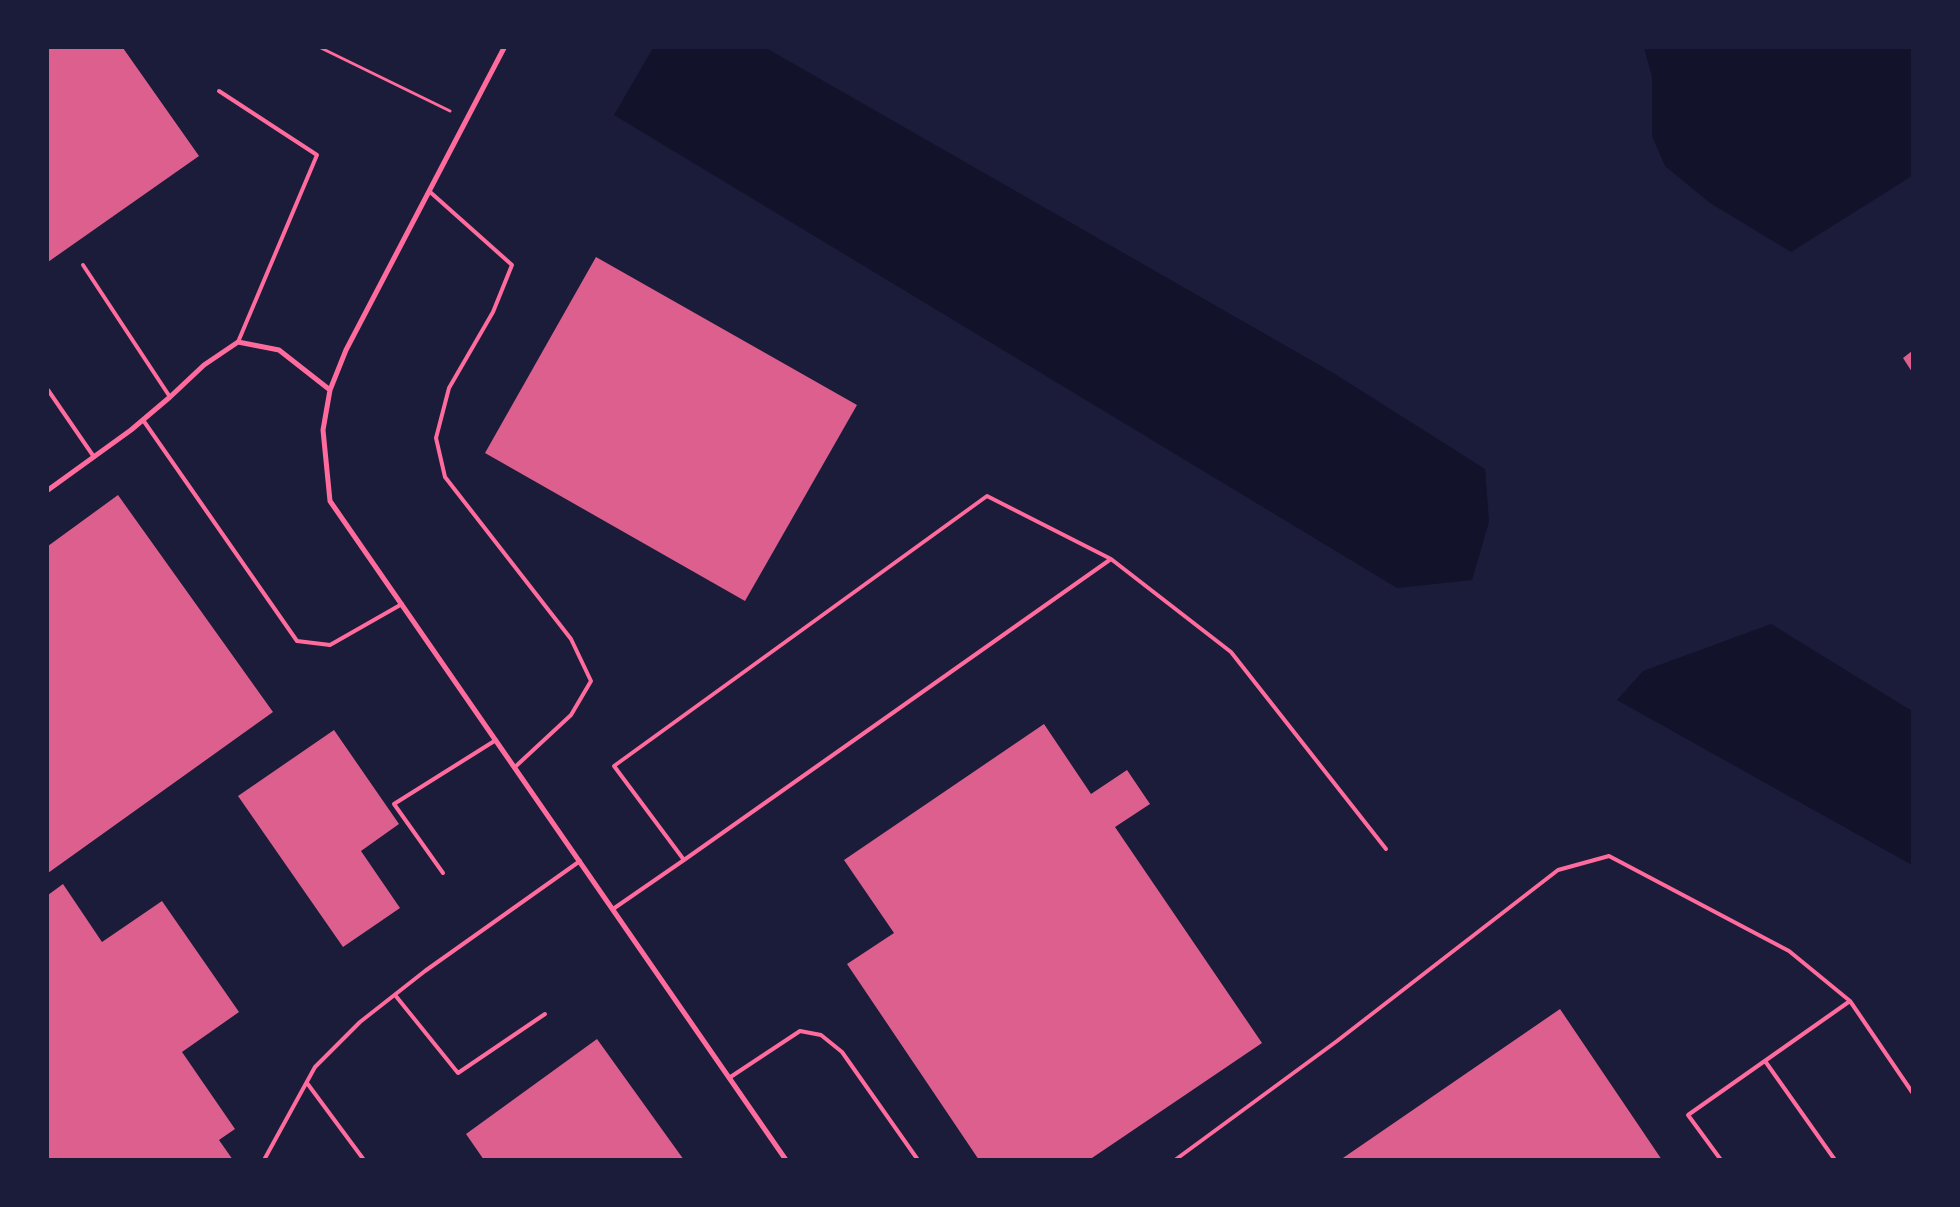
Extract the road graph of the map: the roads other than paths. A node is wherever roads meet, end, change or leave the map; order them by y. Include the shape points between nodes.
1 (504, 48) edge
2 (219, 91) dead end
3 (429, 191) junction
4 (83, 265) dead end
5 (238, 342) junction
6 (48, 390) edge
7 (330, 390) junction
8 (170, 398) junction
9 (143, 420) junction
10 (94, 457) junction
11 (48, 490) edge
12 (1111, 559) junction
13 (402, 604) junction
14 (496, 740) junction
15 (514, 767) junction
16 (1386, 849) dead end
17 (684, 860) junction
18 (580, 861) junction
19 (443, 873) dead end
20 (613, 909) junction
21 (396, 995) junction
22 (1850, 1001) junction
23 (545, 1014) dead end
24 (1765, 1061) junction
25 (729, 1078) junction
26 (307, 1083) junction
27 (1912, 1092) edge
28 (264, 1160) edge
29 (364, 1160) edge
30 (786, 1160) edge
31 (918, 1160) edge
32 (1176, 1160) edge
33 (1721, 1160) edge
34 (1835, 1160) edge

1 - 3 street
2 - 5 lane via 317,155
3 - 7 street via 346,350
3 - 15 lane via 512,265 493,312 449,388 436,438 445,477 571,639 591,681 571,715
4 - 8 lane
5 - 7 street via 279,350
5 - 8 street via 204,365
6 - 10 lane
7 - 13 street via 323,430 330,501
8 - 9 street
9 - 10 street
9 - 13 lane via 297,640 330,645
10 - 11 street
12 - 16 lane via 1231,652
12 - 17 lane
12 - 17 lane via 987,496 614,766
13 - 14 street
14 - 15 street
14 - 19 lane via 394,804
15 - 18 street
17 - 20 lane
18 - 20 street
18 - 21 lane
20 - 25 street
21 - 23 lane via 458,1073
21 - 26 lane via 360,1022 315,1068
22 - 24 lane
22 - 27 lane
22 - 32 lane via 1789,951 1609,856 1558,870 1345,1035
24 - 33 lane via 1688,1115
24 - 34 lane
25 - 30 street
25 - 31 lane via 800,1032 821,1035 842,1052
26 - 28 lane
26 - 29 lane

